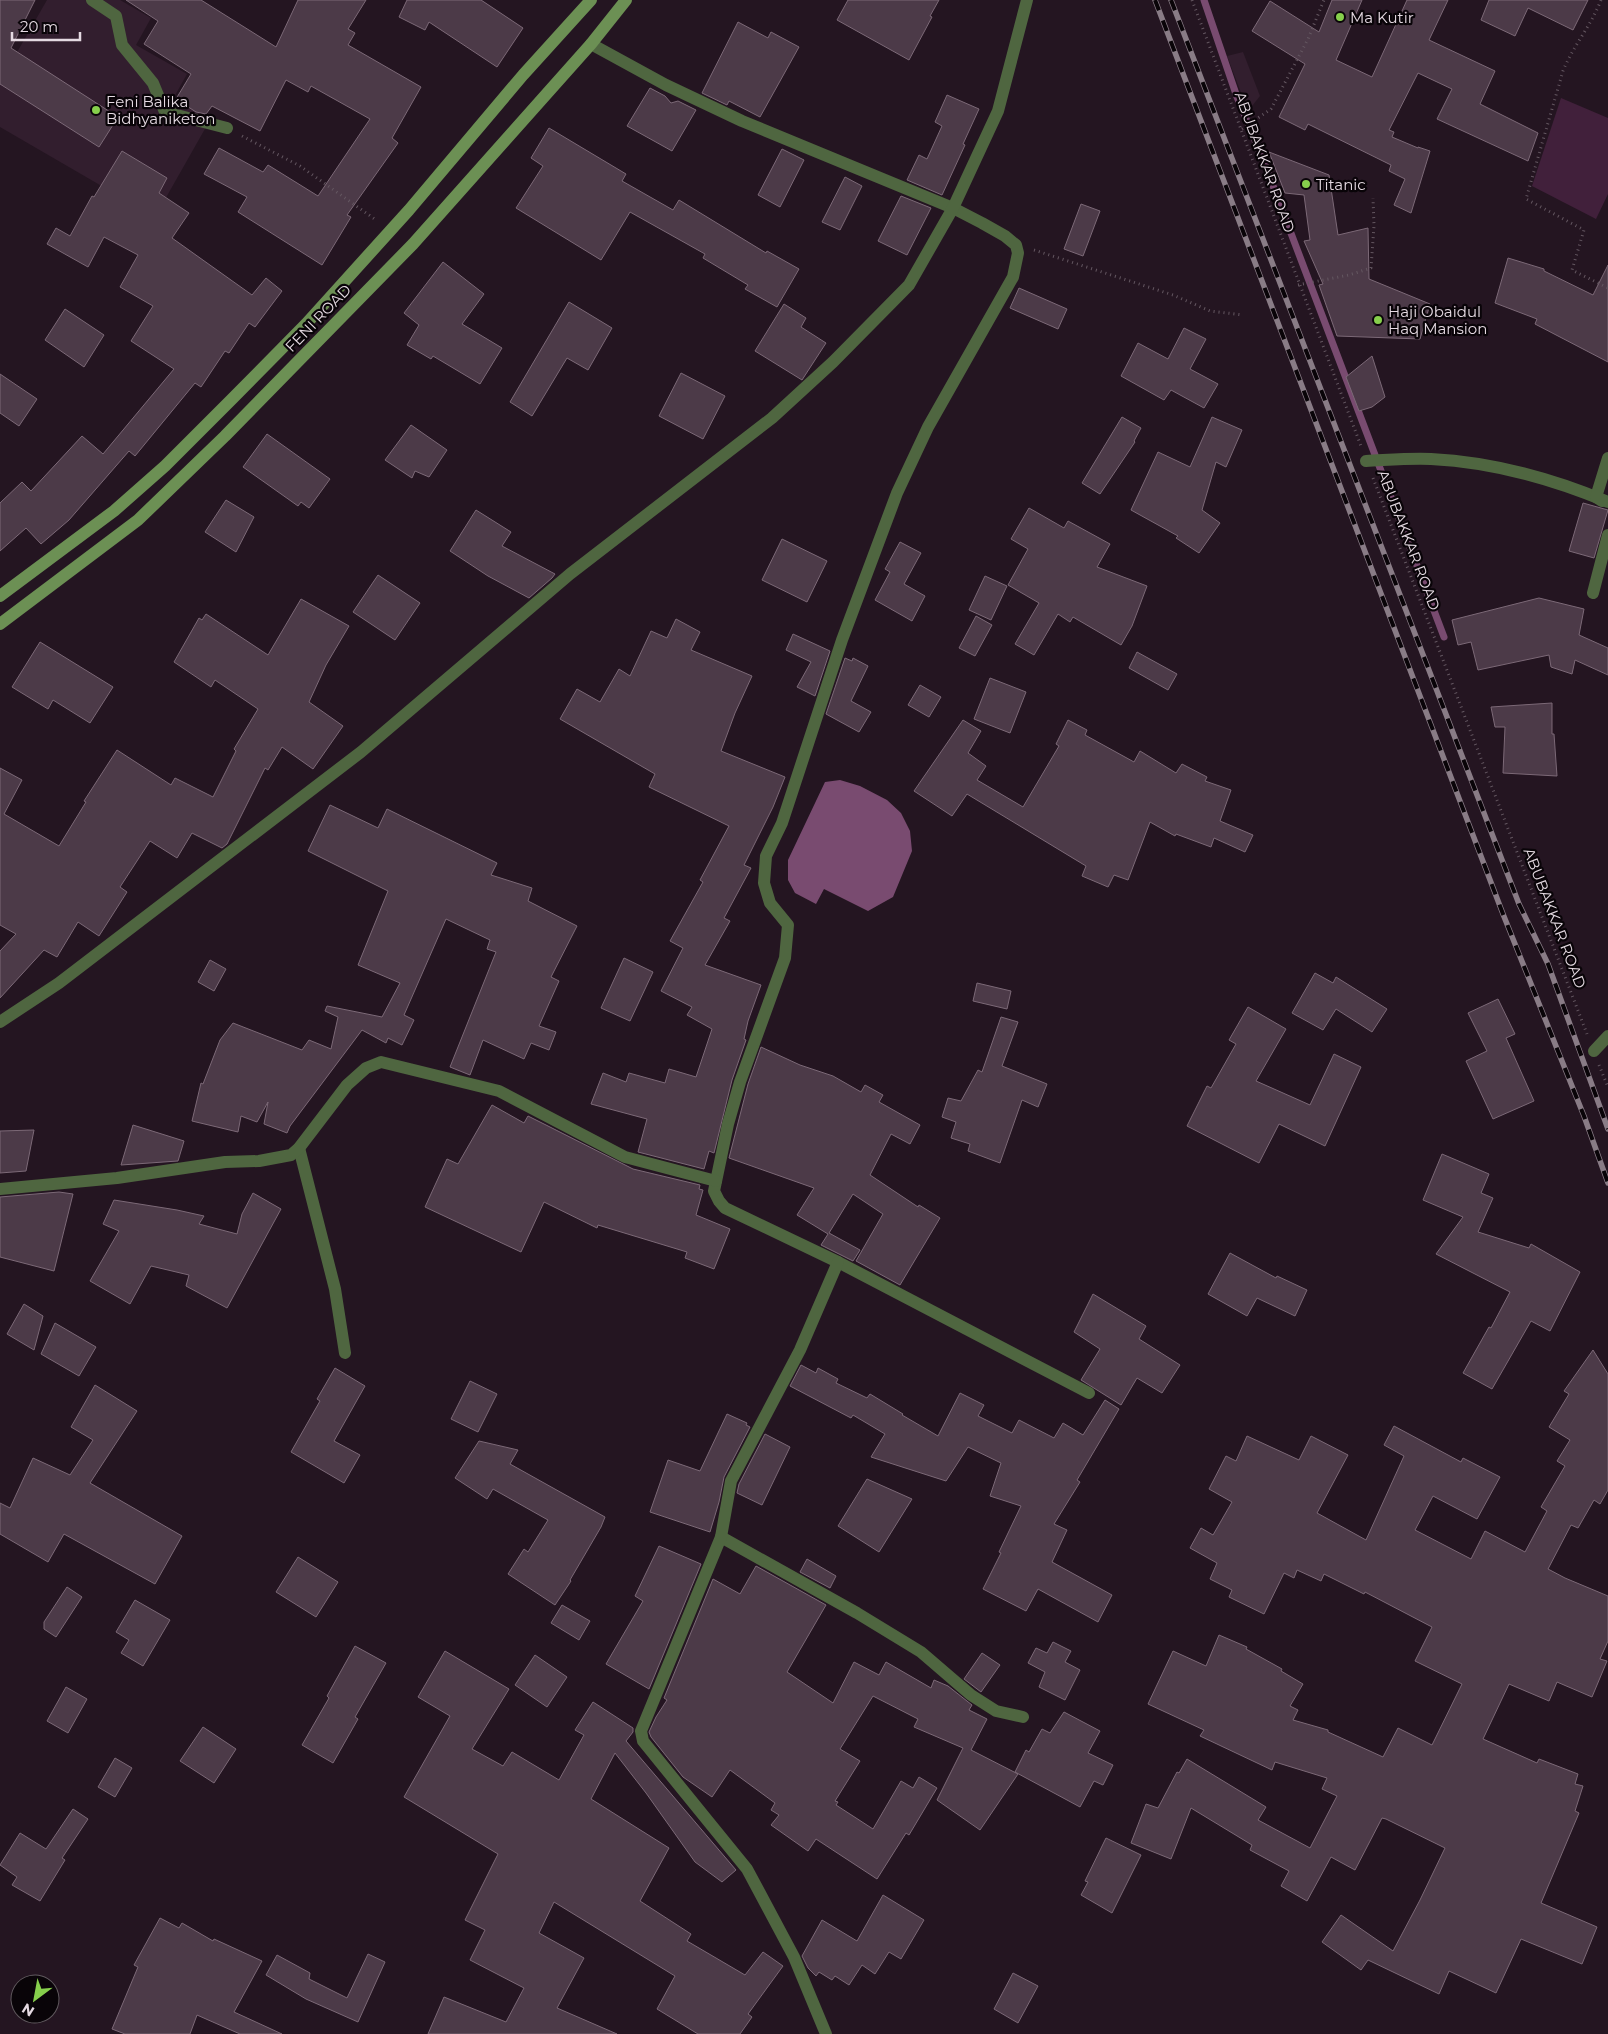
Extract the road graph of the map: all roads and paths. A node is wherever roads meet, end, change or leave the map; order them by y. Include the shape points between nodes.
1 (92, 0) edge
2 (591, 0) edge
3 (626, 0) edge
4 (1028, 0) edge
5 (1192, 0) edge
6 (1324, 0) edge
7 (1601, 0) edge
8 (591, 44) junction
9 (227, 128) joint
10 (1242, 129) junction
11 (1373, 198) dead end
12 (954, 208) junction
13 (391, 230) junction
14 (1016, 245) junction
15 (1298, 285) junction
16 (1608, 288) edge
17 (1243, 315) dead end
18 (1608, 458) edge
19 (1366, 460) junction
20 (1604, 501) edge
21 (1608, 535) edge
22 (1593, 593) dead end
23 (0, 596) edge
24 (0, 624) edge
25 (0, 1022) edge
26 (1608, 1036) edge
27 (1594, 1051) junction
28 (1608, 1087) edge
29 (299, 1148) junction
30 (716, 1181) junction
31 (0, 1189) edge
32 (838, 1262) junction
33 (345, 1353) dead end
34 (1090, 1393) dead end
35 (720, 1537) junction
36 (1023, 1717) dead end
37 (826, 2034) edge

1 - 9 street via 116,16 122,45 153,83 165,112
2 - 13 main road
3 - 8 main road, FENI ROAD
4 - 12 street via 998,111
5 - 10 path, ABUBAKKAR ROAD
6 - 10 path via 1308,39 1271,109
7 - 16 path via 1563,71 1526,199 1584,230 1572,270
8 - 12 street via 742,121
8 - 24 main road, FENI ROAD via 413,244 225,436 138,520
9 - 13 path via 300,166
10 - 15 path, ABUBAKKAR ROAD
11 - 15 path via 1371,268
12 - 14 street
12 - 25 street via 909,285 772,418 570,574 361,752 59,984
13 - 23 main road via 306,324 165,466 114,511
14 - 17 path via 1174,295 1210,311
14 - 30 street via 1018,253 1013,277 928,427 896,493 842,640 782,823 766,856 764,883 770,903 788,924 785,958 740,1082
15 - 19 path, ABUBAKKAR ROAD
18 - 20 street
19 - 20 street via 1431,459 1492,466 1552,480
19 - 27 path, ABUBAKKAR ROAD
21 - 22 street
26 - 27 street
27 - 28 path, ABUBAKKAR ROAD
29 - 30 street via 347,1085 366,1068 381,1062 499,1091 625,1157
29 - 31 street via 291,1155 259,1161 225,1162 117,1178
29 - 33 street via 335,1288
30 - 32 street via 714,1191 725,1208
32 - 34 street
32 - 35 street via 800,1350 731,1482
35 - 36 street via 920,1652 996,1711
35 - 37 street via 641,1731 643,1741 747,1869 794,1956

